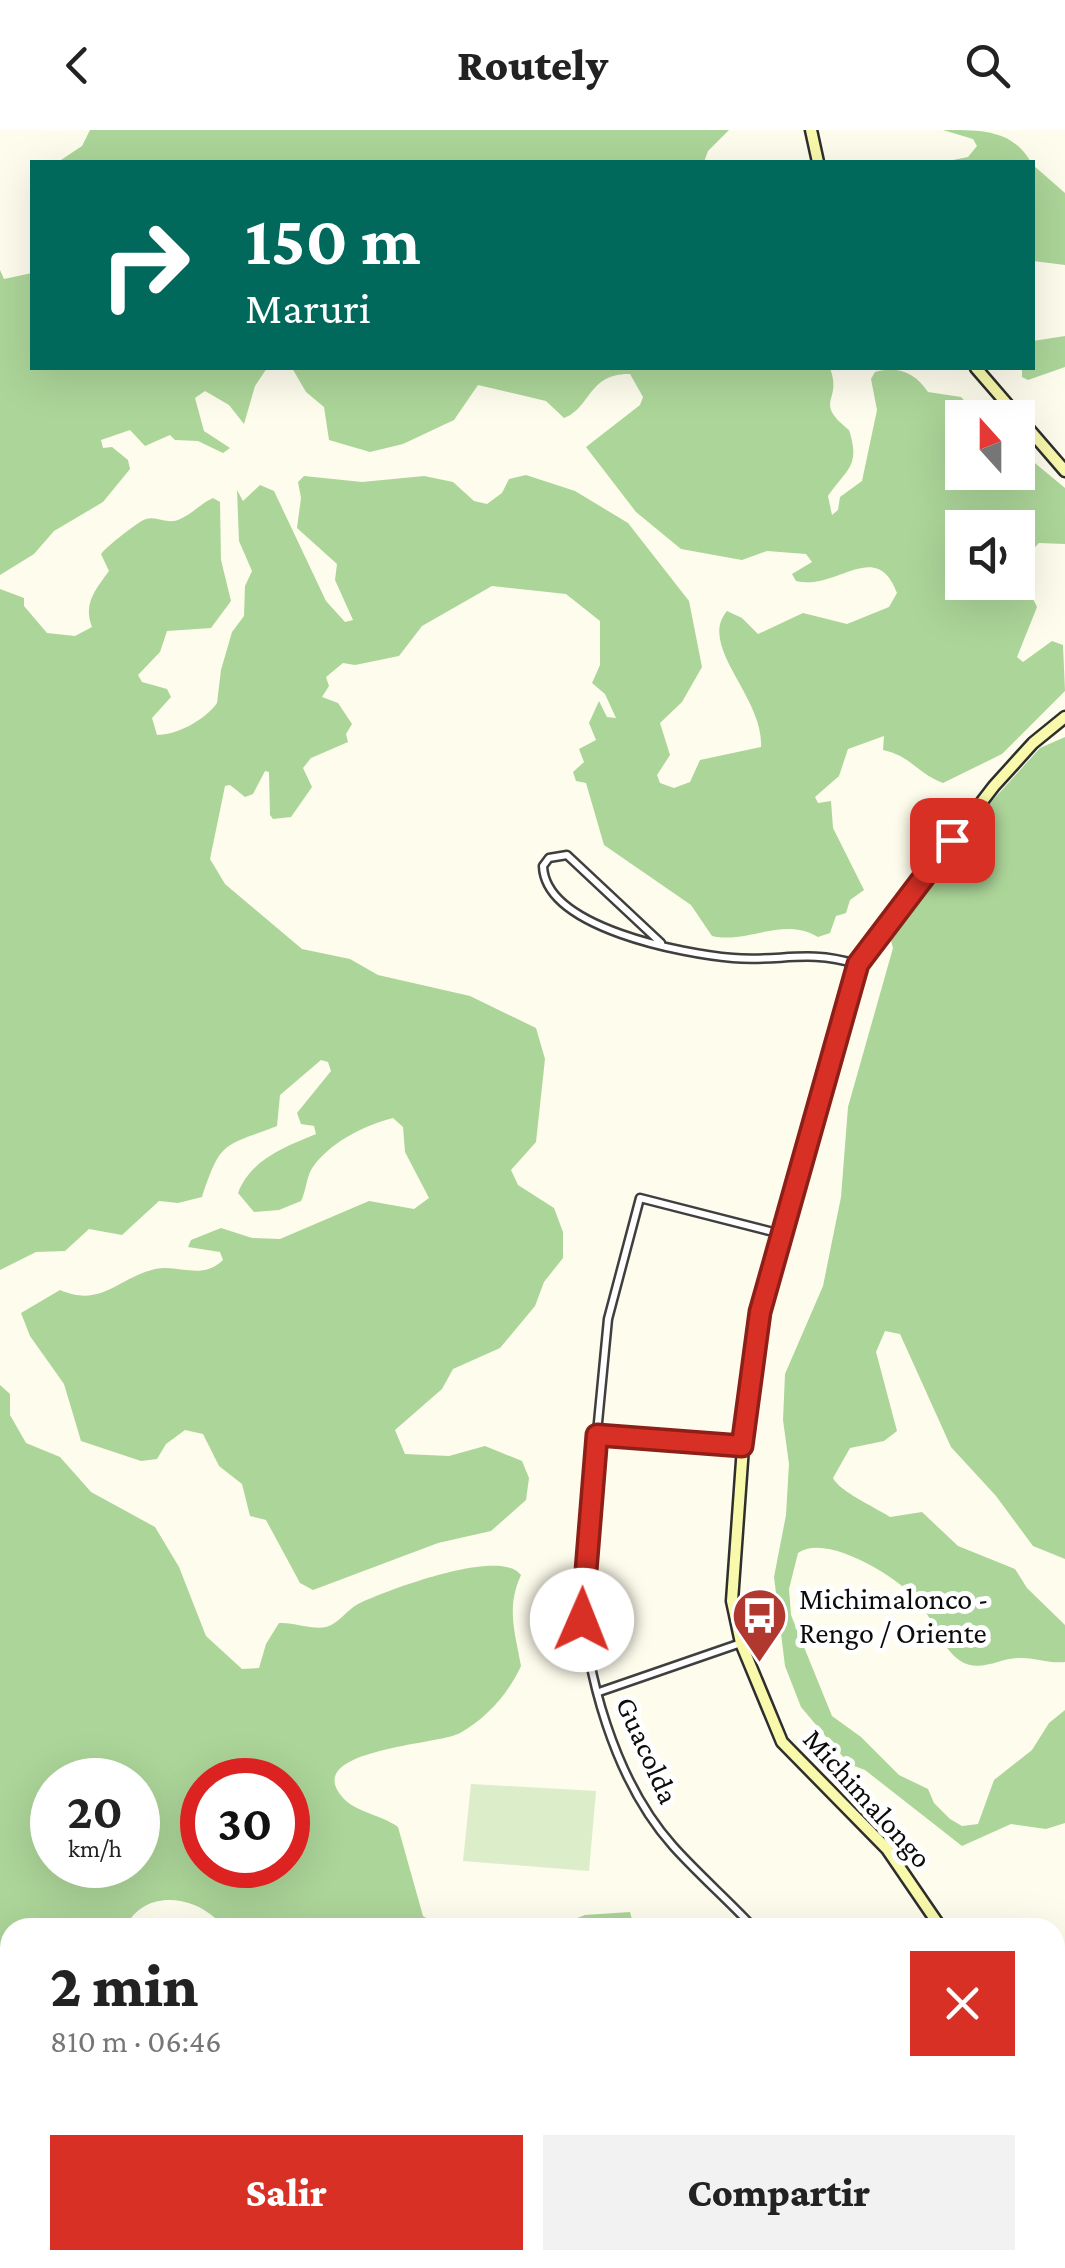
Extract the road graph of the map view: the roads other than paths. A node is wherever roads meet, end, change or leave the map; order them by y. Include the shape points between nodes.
1 (811, 130) edge
2 (818, 160) edge
3 (978, 370) edge
4 (1065, 471) edge
5 (1065, 717) edge
6 (660, 943) junction
7 (858, 964) junction
8 (781, 1234) junction
9 (597, 1435) junction
10 (742, 1446) junction
11 (742, 1643) junction
12 (598, 1692) junction
13 (744, 1918) edge
14 (933, 1918) edge

1 - 2 main road
3 - 4 main road
5 - 7 main road, Michimalongo via 994,786
6 - 6 street via 586,923 547,885 543,866 556,854 567,855
6 - 7 street via 739,959 806,953
7 - 8 main road, Michimalongo
8 - 9 street, Guacolda via 640,1198 608,1318
8 - 10 main road, Michimalongo via 751,1353
9 - 10 street
9 - 12 street, Guacolda via 582,1620
10 - 11 main road, Michimalongo via 732,1601
11 - 12 street
11 - 14 main road, Michimalongo via 782,1742 887,1849
12 - 13 street, Guacolda via 652,1818

